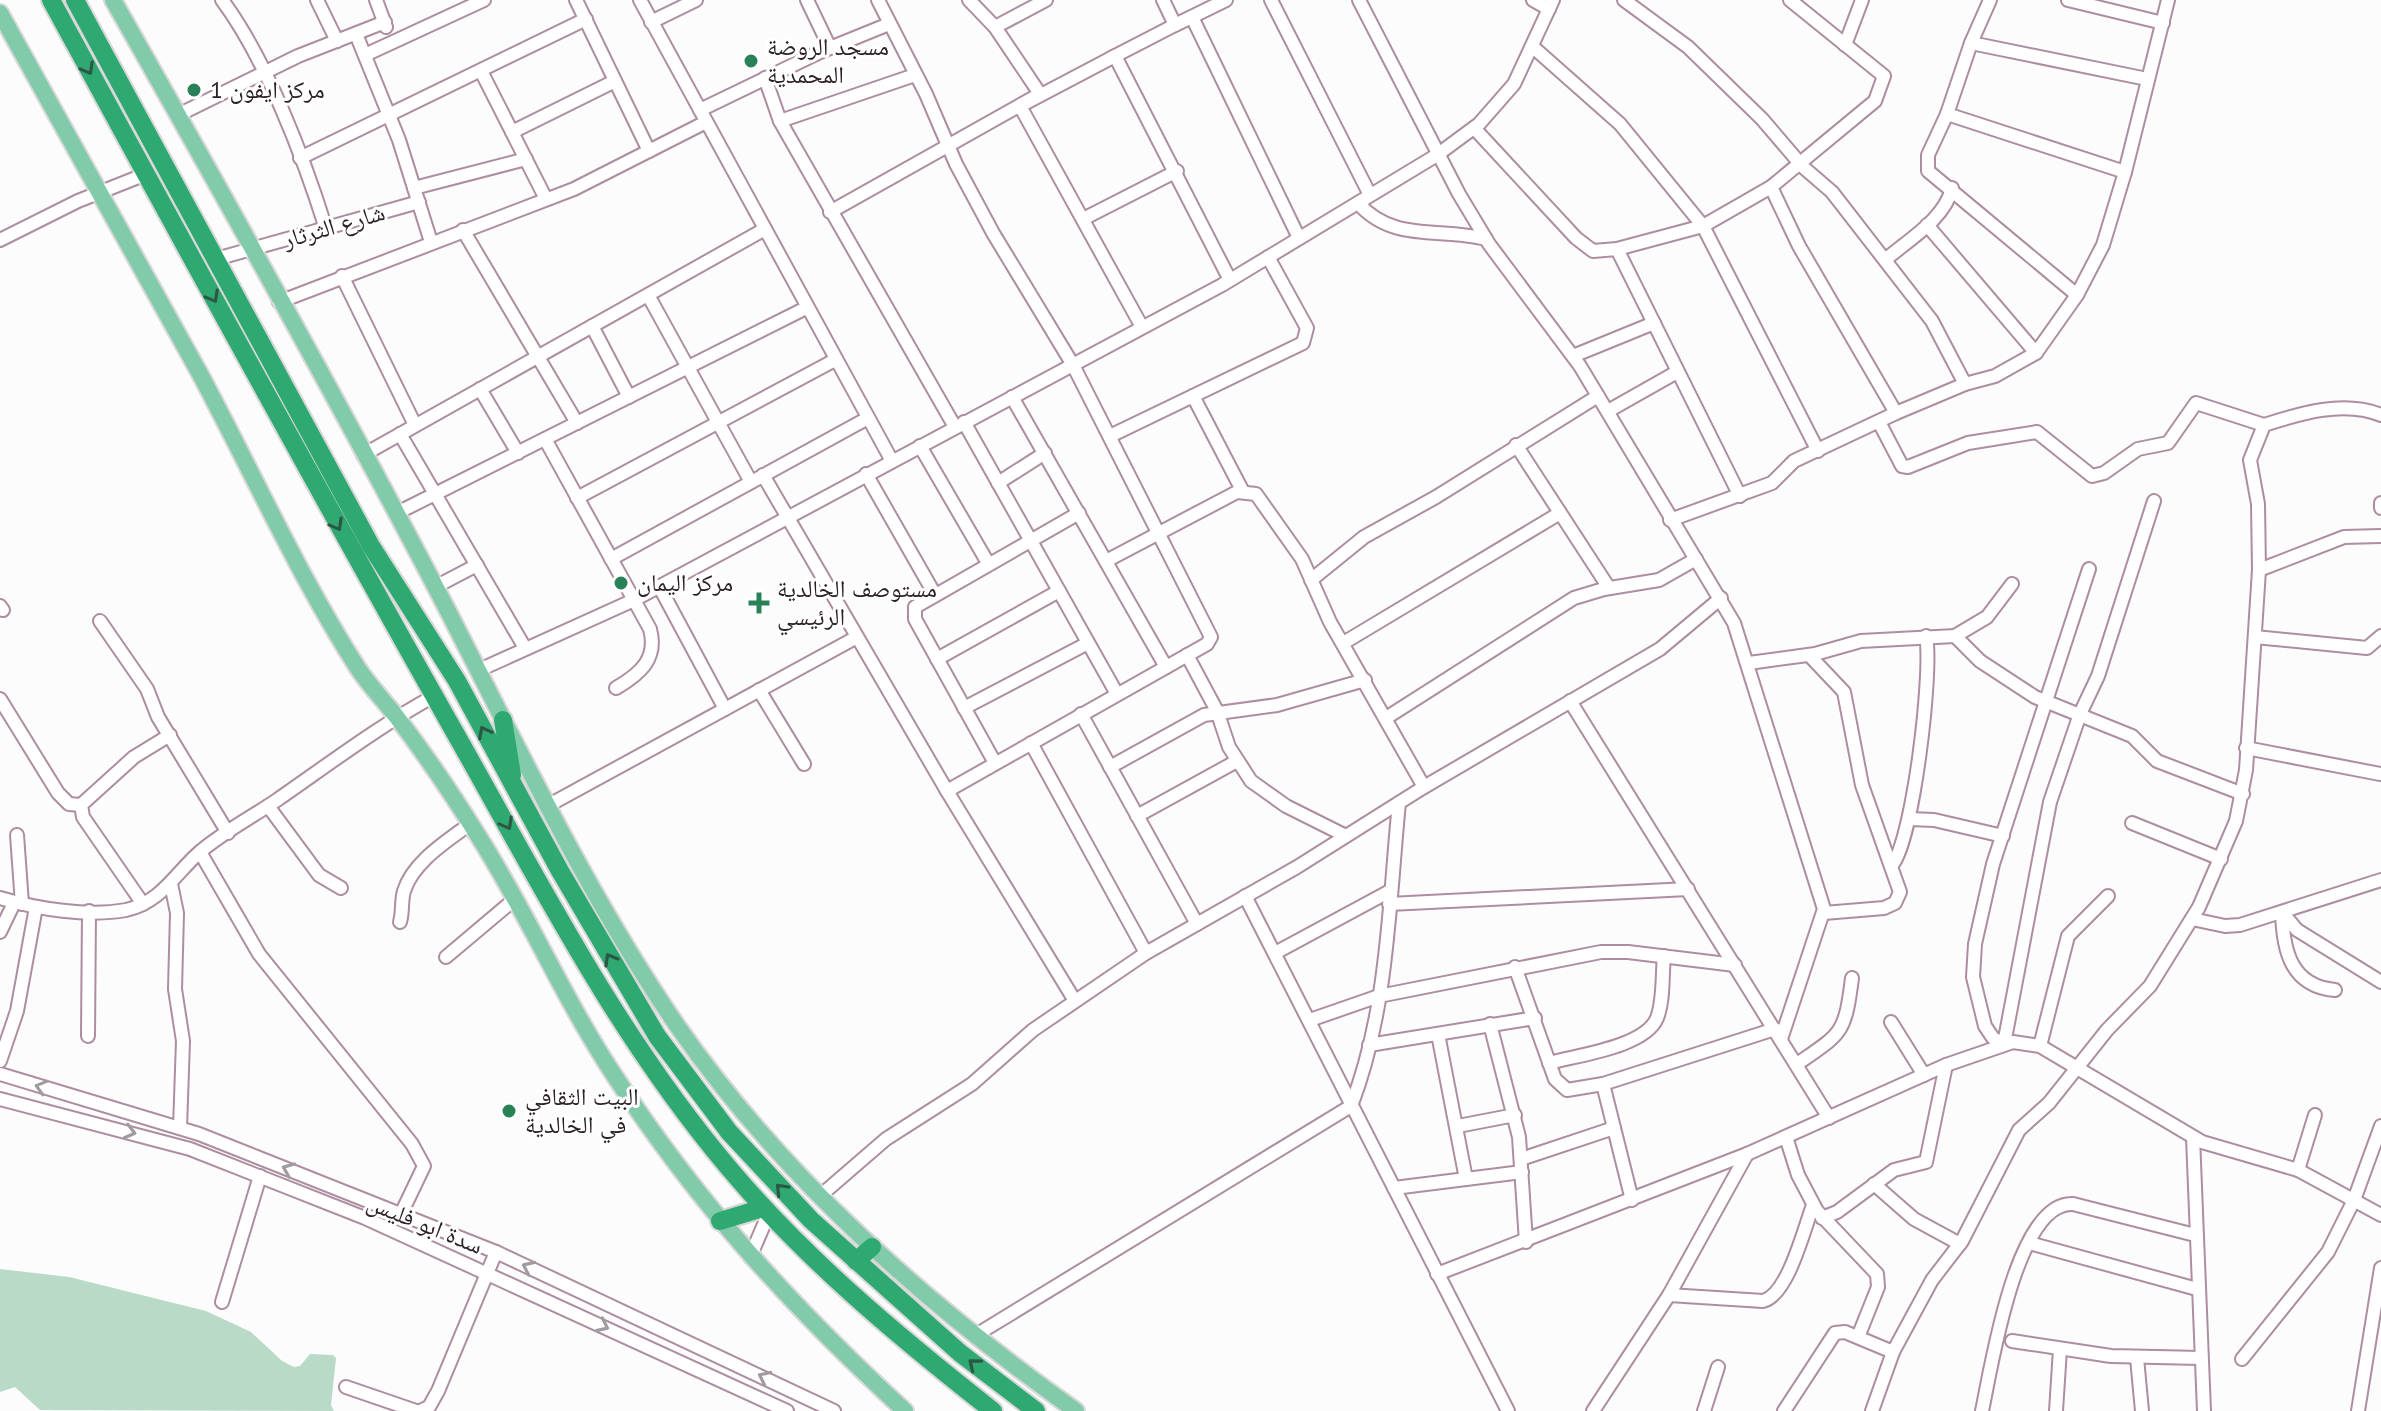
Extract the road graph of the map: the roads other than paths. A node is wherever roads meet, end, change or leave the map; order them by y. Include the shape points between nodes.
1 (51, 0) edge
2 (75, 0) edge
3 (113, 0) edge
4 (317, 0) edge
5 (376, 0) edge
6 (484, 0) edge
7 (576, 0) edge
8 (640, 0) edge
9 (696, 0) edge
10 (807, 0) edge
11 (878, 0) edge
12 (969, 0) edge
13 (1046, 0) edge
14 (1163, 0) edge
15 (1226, 0) edge
16 (1271, 0) edge
17 (1359, 0) edge
18 (1533, 0) edge
19 (1624, 0) edge
20 (1647, 0) edge
21 (1862, 0) edge
22 (1990, 0) edge
23 (2068, 0) edge
24 (2168, 0) edge
25 (225, 1) edge
26 (1798, 2) edge
27 (1551, 4) edge
28 (1637, 10) junction
29 (0, 13) edge
30 (1192, 17) junction
31 (586, 19) junction
32 (385, 22) junction
33 (651, 22) junction
34 (2163, 23) junction
35 (889, 24) junction
36 (1175, 25) junction
37 (995, 27) junction
38 (356, 34) junction
39 (337, 41) junction
40 (392, 42) junction
41 (1971, 43) junction
42 (1845, 45) junction
43 (1533, 47) junction
44 (830, 48) junction
45 (365, 55) junction
46 (1115, 56) junction
47 (481, 71) junction
48 (264, 73) junction
49 (915, 75) junction
50 (765, 78) junction
51 (2147, 79) junction
52 (615, 81) junction
53 (1040, 94) junction
54 (1020, 106) junction
55 (700, 110) junction
56 (1947, 114) junction
57 (178, 115) junction
58 (390, 115) junction
59 (780, 121) junction
60 (706, 122) junction
61 (1474, 128) junction
62 (512, 132) junction
63 (949, 147) junction
64 (649, 151) junction
65 (1437, 155) junction
66 (300, 158) junction
67 (526, 159) junction
68 (1799, 163) junction
69 (1177, 171) junction
70 (2125, 172) junction
71 (146, 174) junction
72 (1771, 187) junction
73 (414, 188) junction
74 (1952, 188) junction
75 (99, 193) junction
76 (1370, 195) junction
77 (546, 199) junction
78 (419, 202) junction
79 (1358, 203) junction
80 (830, 212) junction
81 (1083, 219) junction
82 (1927, 225) junction
83 (1703, 226) junction
84 (326, 229) junction
85 (765, 229) junction
86 (463, 230) junction
87 (1299, 238) junction
88 (1486, 239) junction
89 (0, 240) edge
90 (431, 242) junction
91 (250, 248) junction
92 (1617, 249) junction
93 (1268, 257) junction
94 (216, 259) junction
95 (1885, 260) junction
96 (342, 276) junction
97 (1230, 280) junction
98 (648, 295) junction
99 (2077, 295) junction
100 (279, 302) junction
101 (806, 308) junction
102 (1654, 323) junction
103 (592, 326) junction
104 (1142, 327) junction
105 (2036, 353) junction
106 (1573, 356) junction
107 (537, 357) junction
108 (835, 360) junction
109 (1073, 365) junction
110 (688, 367) junction
111 (1677, 372) junction
112 (1965, 384) junction
113 (480, 389) junction
114 (1193, 396) junction
115 (1598, 396) junction
116 (629, 397) junction
117 (1012, 397) junction
118 (1608, 411) junction
119 (1896, 413) junction
120 (2381, 415) edge
121 (868, 418) junction
122 (719, 422) junction
123 (1879, 422) junction
124 (577, 423) junction
125 (415, 425) junction
126 (960, 425) junction
127 (2264, 425) junction
128 (400, 434) junction
129 (1110, 436) junction
130 (545, 439) junction
131 (1516, 445) junction
132 (920, 446) junction
133 (1818, 451) junction
134 (518, 453) junction
135 (1045, 453) junction
136 (363, 455) junction
137 (892, 461) junction
138 (866, 474) junction
139 (757, 478) junction
140 (998, 483) junction
141 (1242, 490) junction
142 (435, 495) junction
143 (1740, 496) junction
144 (577, 498) junction
145 (2154, 501) dead end
146 (1079, 513) junction
147 (1560, 513) junction
148 (395, 514) junction
149 (787, 517) junction
150 (1670, 520) junction
151 (1160, 531) junction
152 (2381, 536) edge
153 (1030, 540) junction
154 (611, 559) junction
155 (1696, 559) junction
156 (1106, 561) junction
157 (988, 563) junction
158 (477, 565) junction
159 (2089, 569) dead end
160 (2259, 570) junction
161 (1311, 580) junction
162 (2012, 584) dead end
163 (659, 586) junction
164 (435, 587) junction
165 (1609, 588) junction
166 (1059, 591) junction
167 (934, 593) junction
168 (1721, 598) junction
169 (634, 600) junction
170 (100, 621) dead end
171 (1926, 636) junction
172 (1955, 636) junction
173 (2381, 636) edge
174 (857, 637) junction
175 (2255, 637) junction
176 (1345, 642) junction
177 (1088, 643) junction
178 (525, 648) junction
179 (1187, 655) junction
180 (1809, 655) junction
181 (937, 659) junction
182 (1749, 663) junction
183 (1166, 667) junction
184 (477, 671) junction
185 (1365, 680) junction
186 (616, 688) dead end
187 (759, 690) junction
188 (1117, 694) junction
189 (434, 696) junction
190 (0, 699) edge
191 (1570, 701) junction
192 (2048, 704) junction
193 (964, 708) junction
194 (725, 709) junction
195 (1217, 711) junction
196 (1081, 714) junction
197 (2080, 714) junction
198 (396, 717) junction
199 (1386, 718) junction
200 (503, 720) junction
201 (170, 735) junction
202 (1031, 743) junction
203 (2246, 748) junction
204 (1237, 761) junction
205 (995, 763) junction
206 (804, 764) dead end
207 (1110, 767) junction
208 (2380, 774) edge
209 (1424, 787) junction
210 (514, 790) junction
211 (947, 791) junction
212 (2243, 794) junction
213 (1399, 803) junction
214 (81, 805) junction
215 (549, 805) junction
216 (268, 806) junction
217 (1137, 816) junction
218 (1910, 819) junction
219 (2132, 823) dead end
220 (470, 824) junction
221 (228, 833) junction
222 (17, 835) dead end
223 (1346, 836) junction
224 (2003, 836) junction
225 (200, 852) junction
226 (2221, 859) junction
227 (1892, 865) junction
228 (2381, 880) edge
229 (171, 884) junction
230 (341, 888) dead end
231 (1688, 889) junction
232 (1245, 896) junction
233 (2108, 896) dead end
234 (0, 898) edge
235 (516, 898) junction
236 (1390, 898) junction
237 (18, 903) junction
238 (143, 904) junction
239 (36, 907) junction
240 (89, 911) junction
241 (2282, 912) junction
242 (1824, 913) junction
243 (2192, 919) junction
244 (400, 922) dead end
245 (1197, 924) junction
246 (0, 932) edge
247 (1146, 953) junction
248 (1275, 953) junction
249 (1664, 956) junction
250 (446, 957) dead end
251 (1735, 965) junction
252 (1515, 967) junction
253 (1852, 978) dead end
254 (2381, 982) edge
255 (625, 985) junction
256 (2335, 990) dead end
257 (604, 996) junction
258 (1379, 996) junction
259 (1075, 1001) junction
260 (1535, 1018) junction
261 (1310, 1020) junction
262 (1891, 1022) dead end
263 (1490, 1024) junction
264 (1438, 1034) junction
265 (1778, 1034) junction
266 (88, 1036) dead end
267 (2004, 1044) junction
268 (1369, 1045) junction
269 (2040, 1046) junction
270 (0, 1061) edge
271 (1549, 1063) junction
272 (1797, 1064) junction
273 (1946, 1065) junction
274 (2080, 1068) junction
275 (0, 1074) edge
276 (1924, 1075) junction
277 (1603, 1084) junction
278 (0, 1099) edge
279 (1351, 1106) junction
280 (1515, 1115) junction
281 (2315, 1115) dead end
282 (1829, 1118) junction
283 (1458, 1126) junction
284 (2381, 1126) edge
285 (180, 1128) junction
286 (1614, 1128) junction
287 (1786, 1137) junction
288 (2193, 1137) junction
289 (1747, 1154) junction
290 (1521, 1166) junction
291 (2298, 1170) junction
292 (260, 1176) junction
293 (1466, 1179) junction
294 (1874, 1184) junction
295 (1394, 1188) junction
296 (820, 1196) junction
297 (1632, 1200) junction
298 (2354, 1200) junction
299 (1813, 1205) junction
300 (766, 1210) junction
301 (401, 1214) junction
302 (2381, 1215) edge
303 (1822, 1218) junction
304 (720, 1221) junction
305 (2195, 1235) junction
306 (1526, 1242) junction
307 (2029, 1243) junction
308 (1960, 1244) junction
309 (872, 1247) junction
310 (496, 1252) junction
311 (750, 1257) junction
312 (856, 1261) junction
313 (2381, 1268) edge
314 (487, 1273) junction
315 (1437, 1274) junction
316 (2197, 1289) junction
317 (1669, 1295) junction
318 (222, 1302) dead end
319 (976, 1335) junction
320 (1858, 1337) junction
321 (2012, 1341) dead end
322 (2060, 1349) junction
323 (2375, 1350) edge
324 (1893, 1352) junction
325 (2137, 1358) junction
326 (2201, 1358) junction
327 (2242, 1359) dead end
328 (1718, 1367) dead end
329 (346, 1387) dead end
330 (418, 1411) edge
331 (787, 1411) edge
332 (834, 1411) edge
333 (905, 1411) edge
334 (993, 1411) edge
335 (1036, 1411) edge
336 (1076, 1411) edge
337 (1508, 1411) edge
338 (1593, 1411) edge
339 (1704, 1411) edge
340 (1784, 1411) edge
341 (1872, 1411) edge
342 (1982, 1411) edge
343 (2056, 1411) edge
344 (2142, 1411) edge
345 (2204, 1411) edge
346 (2358, 1411) edge

1 -> 71 highway
2 - 94 highway
3 - 57 main road
4 - 39 street
5 - 32 street
6 - 40 street
7 - 31 street
8 - 33 street
9 - 33 street
10 - 44 street
11 - 35 street
12 - 37 street
13 - 37 street
14 - 36 street
15 - 30 street
16 - 76 street
17 - 65 street
18 - 27 street
19 - 28 street
20 - 28 street
21 - 42 street
22 - 41 street
23 - 34 street
24 - 34 street
25 - 48 street
26 - 42 street
27 - 43 street
28 - 68 street via 1710,67
29 - 75 main road
30 - 36 street
30 - 87 street
31 - 47 street
31 - 52 street
32 - 38 street
32 - 40 street
33 - 55 street
34 - 51 street
35 - 44 street
35 - 49 street
36 - 46 street
37 - 53 street
38 - 39 street
38 - 45 street
39 - 48 street
40 - 45 street
41 - 51 street
41 - 56 street
42 - 68 street via 1884,76 1882,88 1875,101
43 - 61 street via 1514,84
43 - 83 street via 1620,124
44 - 50 street
45 - 58 street
46 - 53 street
46 - 54 street
46 - 69 street
47 - 58 street
47 - 62 street
48 - 57 street
48 - 66 street
49 - 59 street
49 - 63 street
50 - 55 street
50 - 59 street
51 - 70 street
52 - 62 street
52 - 64 street
53 - 54 street
54 - 63 street
54 - 81 street
55 - 60 street
56 - 70 street
56 - 74 street via 1926,163 1928,171
57 - 91 main road
58 - 66 street
58 - 73 street
59 - 80 street
60 - 64 street
60 - 85 street
61 - 65 street
61 - 92 street via 1576,238 1593,251
62 - 67 street
63 - 80 street
63 - 109 street via 993,233
64 - 77 street
65 - 76 street
65 - 88 street
66 - 84 street
67 - 73 street
67 - 77 street
68 - 72 street
68 - 95 street via 1832,192
69 - 81 street
69 - 97 street
70 - 99 street via 2103,245
71 - 75 street
71 -> 189 highway
72 - 83 street
72 - 119 street via 1799,246
73 - 78 street
74 - 82 street via 1949,201
74 - 99 street
75 - 89 street
75 - 198 main road via 317,599 362,674
76 - 79 street
77 - 86 street
78 - 84 street, شارع الثرثار
78 - 90 street
79 - 87 street
79 - 88 street via 1395,229
80 - 126 street
81 - 104 street
82 - 95 street
82 - 105 street
83 - 92 street
83 - 133 street
84 - 91 street, شارع الثرثار
85 - 98 street
85 - 101 street
86 - 90 street
86 - 107 street
87 - 93 street
88 - 106 street
90 - 96 street
91 - 94 street, شارع الثرثار
91 - 100 main road
92 - 102 street
93 - 97 street
93 - 114 street via 1307,328 1306,338 1294,350
210 -> 94 highway via 457,681 371,546
95 - 112 street via 1932,321
96 - 100 street
96 - 125 street
97 - 104 street
98 - 103 street
98 - 110 street
99 - 105 street
100 - 136 main road
101 - 108 street
101 - 110 street
102 - 106 street
102 - 111 street
103 - 107 street
103 - 116 street
104 - 109 street
105 - 112 street via 1995,376
106 - 115 street
107 - 113 street
107 - 124 street
108 - 121 street
108 - 122 street
109 - 117 street
109 - 129 street
110 - 116 street
110 - 122 street
111 - 118 street
111 - 143 street
112 - 119 street
113 - 125 street
113 - 134 street
114 - 129 street
114 - 141 street
115 - 118 street
115 - 131 street
116 - 124 street
117 - 126 street
117 - 135 street
118 - 150 street
119 - 123 street
120 - 127 street via 2360,406 2295,414
121 - 137 street
121 - 139 street
122 - 139 street
122 - 144 street
123 - 127 street via 1902,466 1968,443 2037,432 2092,476 2138,449 2168,443 2196,403
123 - 133 street
124 - 130 street
125 - 128 street
126 - 132 street
126 - 140 street
127 - 160 street via 2250,460 2258,504
128 - 136 street
128 - 142 street
129 - 151 street
130 - 134 street
130 - 144 street
131 - 147 street
131 - 161 street via 1364,537
132 - 137 street
132 - 157 street
133 - 143 street via 1794,461 1772,483
134 - 142 street
135 - 140 street
135 - 146 street
136 - 148 main road
137 - 138 street
138 - 149 street
138 - 167 street
139 - 149 street
139 - 154 street
140 - 153 street
141 - 151 street
141 - 161 street via 1259,497 1291,540
142 - 148 street
142 - 158 street
143 - 150 street
144 - 154 street
145 - 197 street via 2098,676
146 - 153 street
146 - 156 street
147 - 165 street
147 - 176 street
148 - 164 main road
149 - 163 street
149 - 174 street
150 - 155 street
151 - 156 street
151 - 179 street via 1210,635 1207,644
152 - 160 street via 2344,537
153 - 157 street
153 - 166 street
154 - 169 street
155 - 165 street via 1659,580
155 - 168 street
156 - 183 street
157 - 167 street
158 - 164 street
158 - 178 street
159 - 192 street
160 - 175 street
161 - 176 street
162 - 172 street via 1987,617
163 - 169 street
163 - 194 street
164 - 184 main road
165 - 199 street via 1574,598
166 - 177 street
166 - 181 street
167 - 181 street via 917,603 914,613
168 - 182 street
168 - 191 street via 1660,649
169 - 178 street
169 - 186 street via 652,644 644,670
170 - 201 street via 147,689
171 - 172 street
171 - 180 street via 1861,641
171 - 218 street via 1925,709
172 - 192 street via 1980,661
173 - 175 street via 2367,648
174 - 187 street
174 - 211 street
175 - 203 street
176 - 185 street
177 - 188 street
177 - 193 street
178 - 184 street
179 - 183 street
179 - 195 street
180 - 182 street
180 - 227 street via 1844,692 1862,785
181 - 193 street
182 - 242 street
183 - 188 street
184 - 200 main road
185 - 195 street via 1277,705
185 - 199 street
187 - 194 street
187 - 206 street
188 - 196 street
189 - 198 street
189 -> 257 highway
190 - 214 street via 58,793 69,804
191 - 209 street
191 - 231 street
192 - 197 street
192 - 224 street
193 - 205 street
194 - 215 street
195 - 204 street
195 - 207 street
196 - 202 street
196 - 207 street
197 - 212 street via 2132,736 2157,761
197 - 267 street via 2050,802
198 - 216 street
198 - 220 main road
199 - 209 street
200 - 210 highway
200 - 215 main road
201 - 214 street via 134,757
201 - 221 street
202 - 205 street
202 - 247 street
203 - 208 street
203 - 212 street
204 - 217 street
204 - 223 street via 1263,792
205 - 211 street
207 - 217 street
209 - 213 street
255 -> 210 highway
211 - 259 street
212 - 226 street
213 - 223 street
213 - 236 street
214 - 238 street via 83,817
215 - 296 main road via 677,1025 749,1119
216 - 221 street
216 - 230 street via 319,875
217 - 245 street
218 - 224 street
218 - 227 street
219 - 226 street
220 - 235 main road
220 - 244 street via 410,879
221 - 225 street
222 - 237 street
223 - 232 street
224 - 267 street via 1985,896 1973,969 1985,1026
225 - 229 street
225 - 301 street via 259,954 412,1144 424,1166
226 - 243 street
227 - 242 street via 1900,892 1893,905
228 - 241 street
229 - 238 street
229 - 285 street via 177,913 175,989 183,1041
231 - 236 street
231 - 251 street
232 - 245 street
232 - 248 street
233 - 269 street via 2068,936
234 - 237 street
235 - 250 street
235 - 304 main road via 614,1076
236 - 248 street
236 - 258 street
237 - 239 street
237 - 246 street
238 - 240 street
239 - 240 street
239 - 270 street via 17,1011
240 - 266 street
241 - 243 street via 2231,926
241 - 254 street via 2297,930
241 - 256 street via 2288,956 2298,976
242 - 265 street
243 - 274 street via 2150,986 2107,1030
245 - 247 street
247 - 259 street
248 - 261 street
249 - 251 street
249 - 252 street via 1601,952
249 - 271 street via 1659,1010 1647,1032 1633,1041
251 - 265 street
252 - 258 street
252 - 260 street
253 - 272 street via 1841,1031
255 - 257 highway
312 -> 255 highway via 729,1132
257 - 300 highway via 663,1085
258 - 261 street
258 - 268 street
259 - 296 street via 972,1084 886,1139
260 - 263 street
260 - 271 street
261 - 279 street
262 - 276 street
263 - 264 street
263 - 280 street
264 - 268 street
264 - 283 street
265 - 272 street
265 - 277 street
267 - 269 street
267 - 273 street
268 - 279 street
269 - 274 street
271 - 277 street via 1563,1088
272 - 282 street
273 - 276 street
273 - 294 street via 1926,1162 1894,1170
274 - 288 street
274 - 308 street via 2019,1130
285 -> 275 street, سدة ابو فليس
276 - 282 street
277 - 286 street
278 -> 292 street, سدة ابو فليس via 172,1143
279 - 295 street
279 - 319 street
280 - 283 street
280 - 290 street
281 - 291 street
282 - 287 street
283 - 293 street
284 - 298 street
301 -> 285 street, سدة ابو فليس
286 - 290 street
286 - 297 street
287 - 289 street
287 - 299 street
288 - 291 street via 2227,1152
288 - 305 street
289 - 297 street
289 - 317 street
290 - 293 street
290 - 306 street
291 - 298 street
292 - 314 street, سدة ابو فليس
292 - 318 street
293 - 295 street
294 - 303 street
294 - 308 street via 1897,1207
295 - 315 street
296 - 309 main road
297 - 306 street
298 - 302 street
298 - 327 street via 2320,1265
299 - 303 street
299 - 317 street via 1783,1285 1773,1298
300 - 304 highway
300 - 311 street
300 - 334 highway via 908,1343
301 - 310 street, سدة ابو فليس
303 - 320 street via 1877,1274 1878,1287
304 - 311 main road
305 - 307 street via 2068,1204 2054,1209
305 - 316 street
306 - 315 street
307 - 316 street
307 - 342 street via 2008,1291
308 - 324 street via 1932,1280
309 - 312 highway
309 - 319 main road
310 - 314 street
332 -> 310 street, سدة ابو فليس
311 - 333 main road via 819,1332
335 -> 312 highway via 960,1353
313 - 323 street
314 - 330 street via 438,1391 429,1407
314 -> 331 street, سدة ابو فليس
315 - 337 street
316 - 326 street
317 - 338 street
319 - 336 main road
320 - 324 street
320 - 340 street via 1845,1332 1831,1336
321 - 322 street
322 - 325 street
322 - 343 street
323 - 346 street
324 - 341 street
325 - 326 street
325 - 344 street
326 - 345 street
328 - 339 street
329 - 330 street

